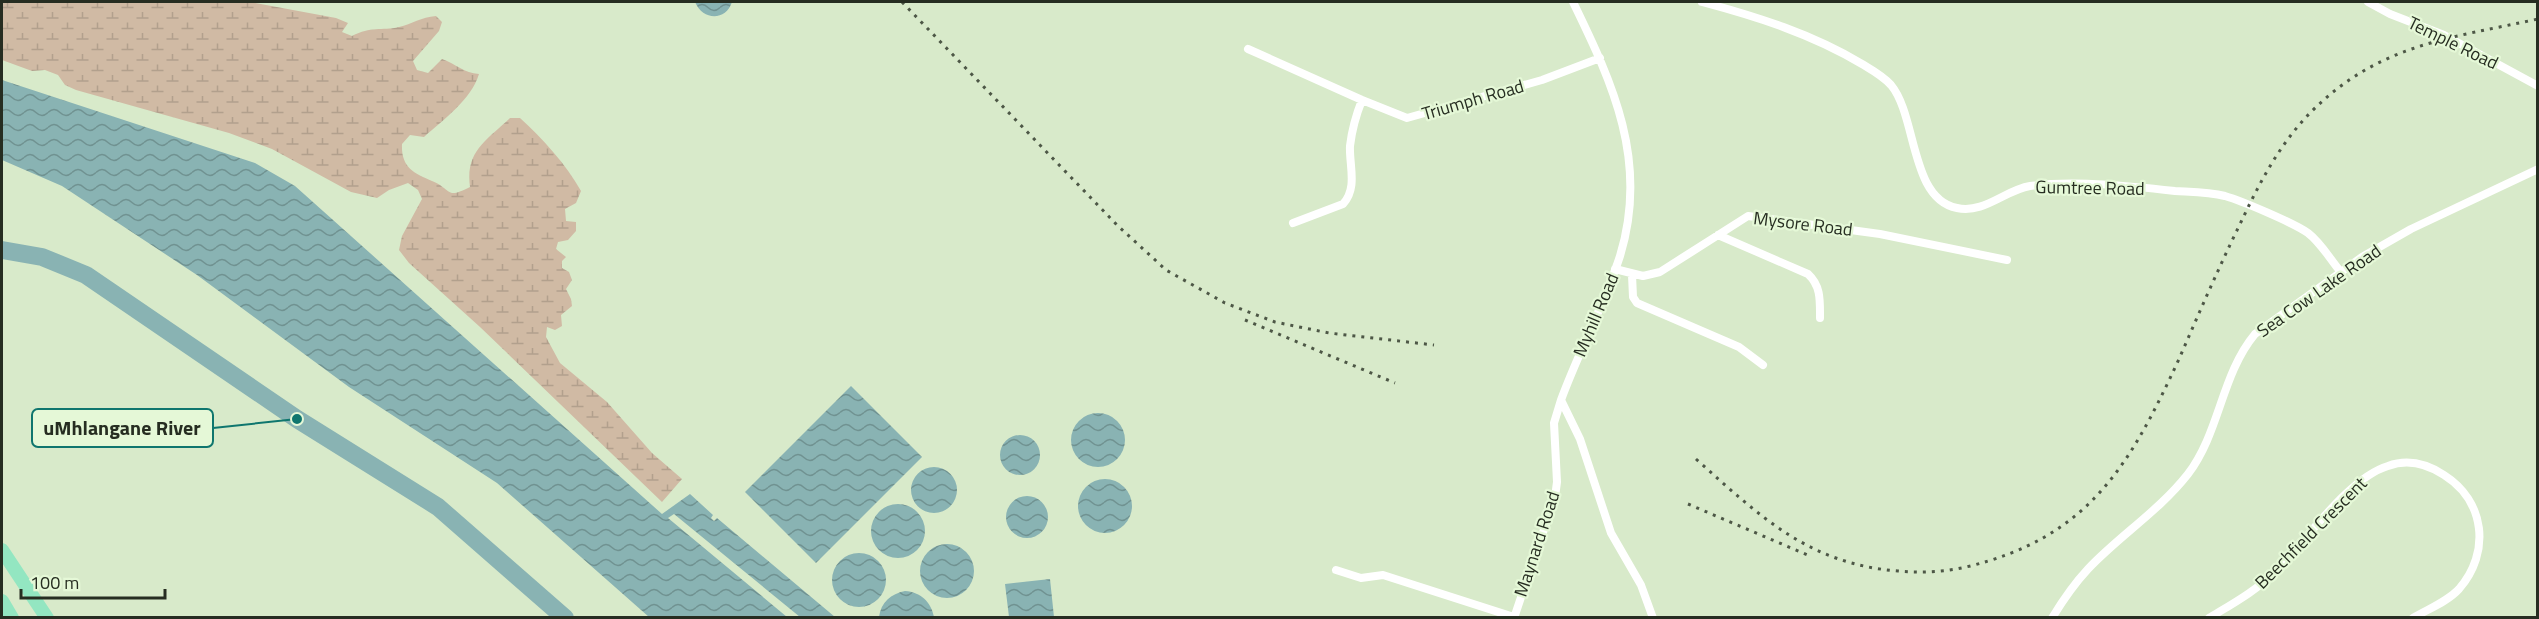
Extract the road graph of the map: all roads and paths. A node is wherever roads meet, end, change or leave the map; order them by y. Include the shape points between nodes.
1 (1573, 2) edge
2 (1702, 2) edge
3 (2368, 2) edge
4 (1248, 49) dead end
5 (1600, 58) junction
6 (2538, 86) edge
7 (1362, 100) junction
8 (2538, 169) edge
9 (1293, 223) dead end
10 (1718, 235) junction
11 (2007, 260) dead end
12 (1615, 269) junction
13 (2340, 271) junction
14 (1632, 275) junction
15 (1820, 318) dead end
16 (1763, 364) dead end
17 (1561, 400) junction
18 (2, 550) edge
19 (1336, 570) dead end
20 (2, 601) edge
21 (1514, 617) edge
22 (12, 618) edge
23 (47, 618) edge
24 (1653, 618) edge
25 (2052, 618) edge
26 (2209, 618) edge
27 (2413, 618) edge

1 - 5 street, Myhill Road
2 - 13 street, Gumtree Road via 1809,35 1884,77 1899,96 1927,183 1948,205 1975,208 2017,190 2050,184 2213,194 2306,232
3 - 6 street, Temple Road via 2444,34
4 - 7 street, Triumph Road
5 - 7 street, Triumph Road via 1542,80 1415,117 1401,117
5 - 12 street, Myhill Road via 1623,122 1629,163 1627,222
7 - 9 street via 1351,135 1352,189 1347,200
8 - 13 street, Sea Cow Lake Road via 2410,229
10 - 11 street, Mysore Road via 1744,217 1754,216 1880,234
10 - 14 street, Mysore Road via 1660,272
10 - 15 street via 1808,274 1819,292
12 - 14 street, Mysore Road
12 - 17 street, Myhill Road
13 - 25 street, Sea Cow Lake Road via 2267,324 2244,348 2189,473 2161,504 2088,569
14 - 16 street via 1637,303 1739,347
17 - 21 street, Maynard Road via 1554,423 1555,497
17 - 24 street via 1581,440 1611,533 1641,585
18 - 23 highway
19 - 21 street via 1361,578 1383,574
20 - 22 highway
26 - 27 street, Beechfield Crescent via 2261,585 2359,481 2389,465 2406,463 2436,470 2459,486 2473,506 2480,535 2475,564 2458,591

